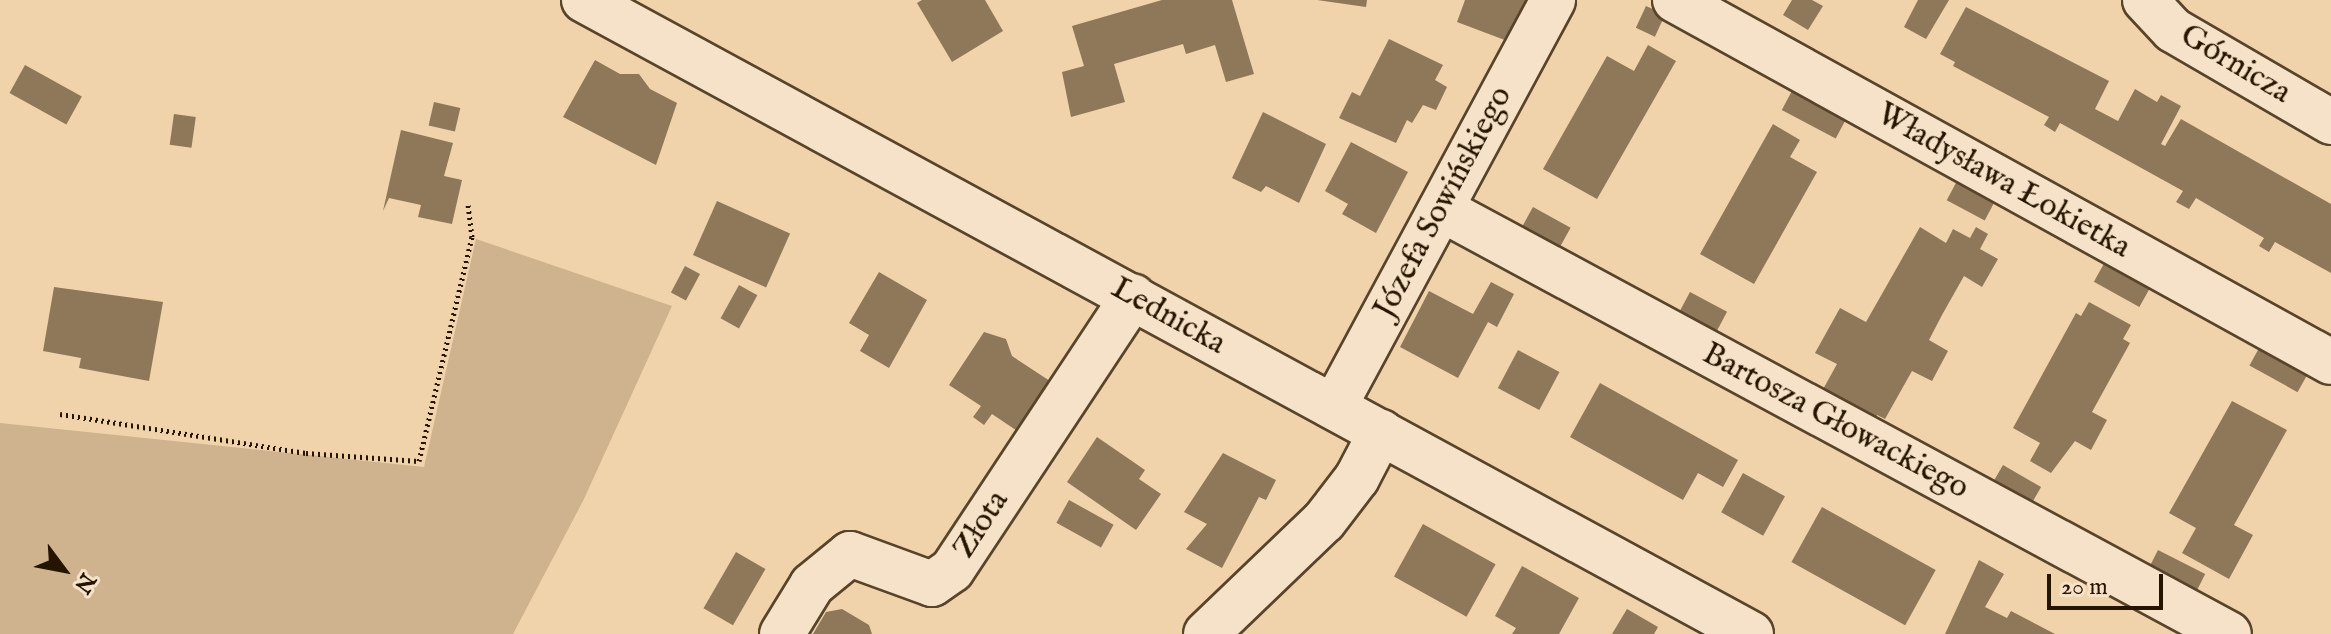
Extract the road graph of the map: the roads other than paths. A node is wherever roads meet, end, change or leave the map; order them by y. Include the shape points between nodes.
1 (584, 0) edge
2 (1553, 0) edge
3 (1675, 0) edge
4 (2145, 0) edge
5 (2331, 122) edge
6 (1441, 209) junction
7 (1133, 297) junction
8 (2331, 362) edge
9 (1334, 407) junction
10 (1381, 432) junction
11 (782, 634) edge
12 (1206, 634) edge
13 (1751, 634) edge
14 (2229, 634) edge

1 - 7 street, Lednicka
2 - 6 street, Józefa Sowińskiego
3 - 8 street, Władysława Łokietka
4 - 5 street, Górnicza via 2173,30
6 - 9 street, Józefa Sowińskiego
6 - 14 street, Bartosza Głowackiego
7 - 9 street, Lednicka
7 - 11 street, Złota via 952,570 932,584 850,554 812,585
9 - 10 street, Lednicka
10 - 12 street via 1357,478 1324,521
10 - 13 street, Lednicka

